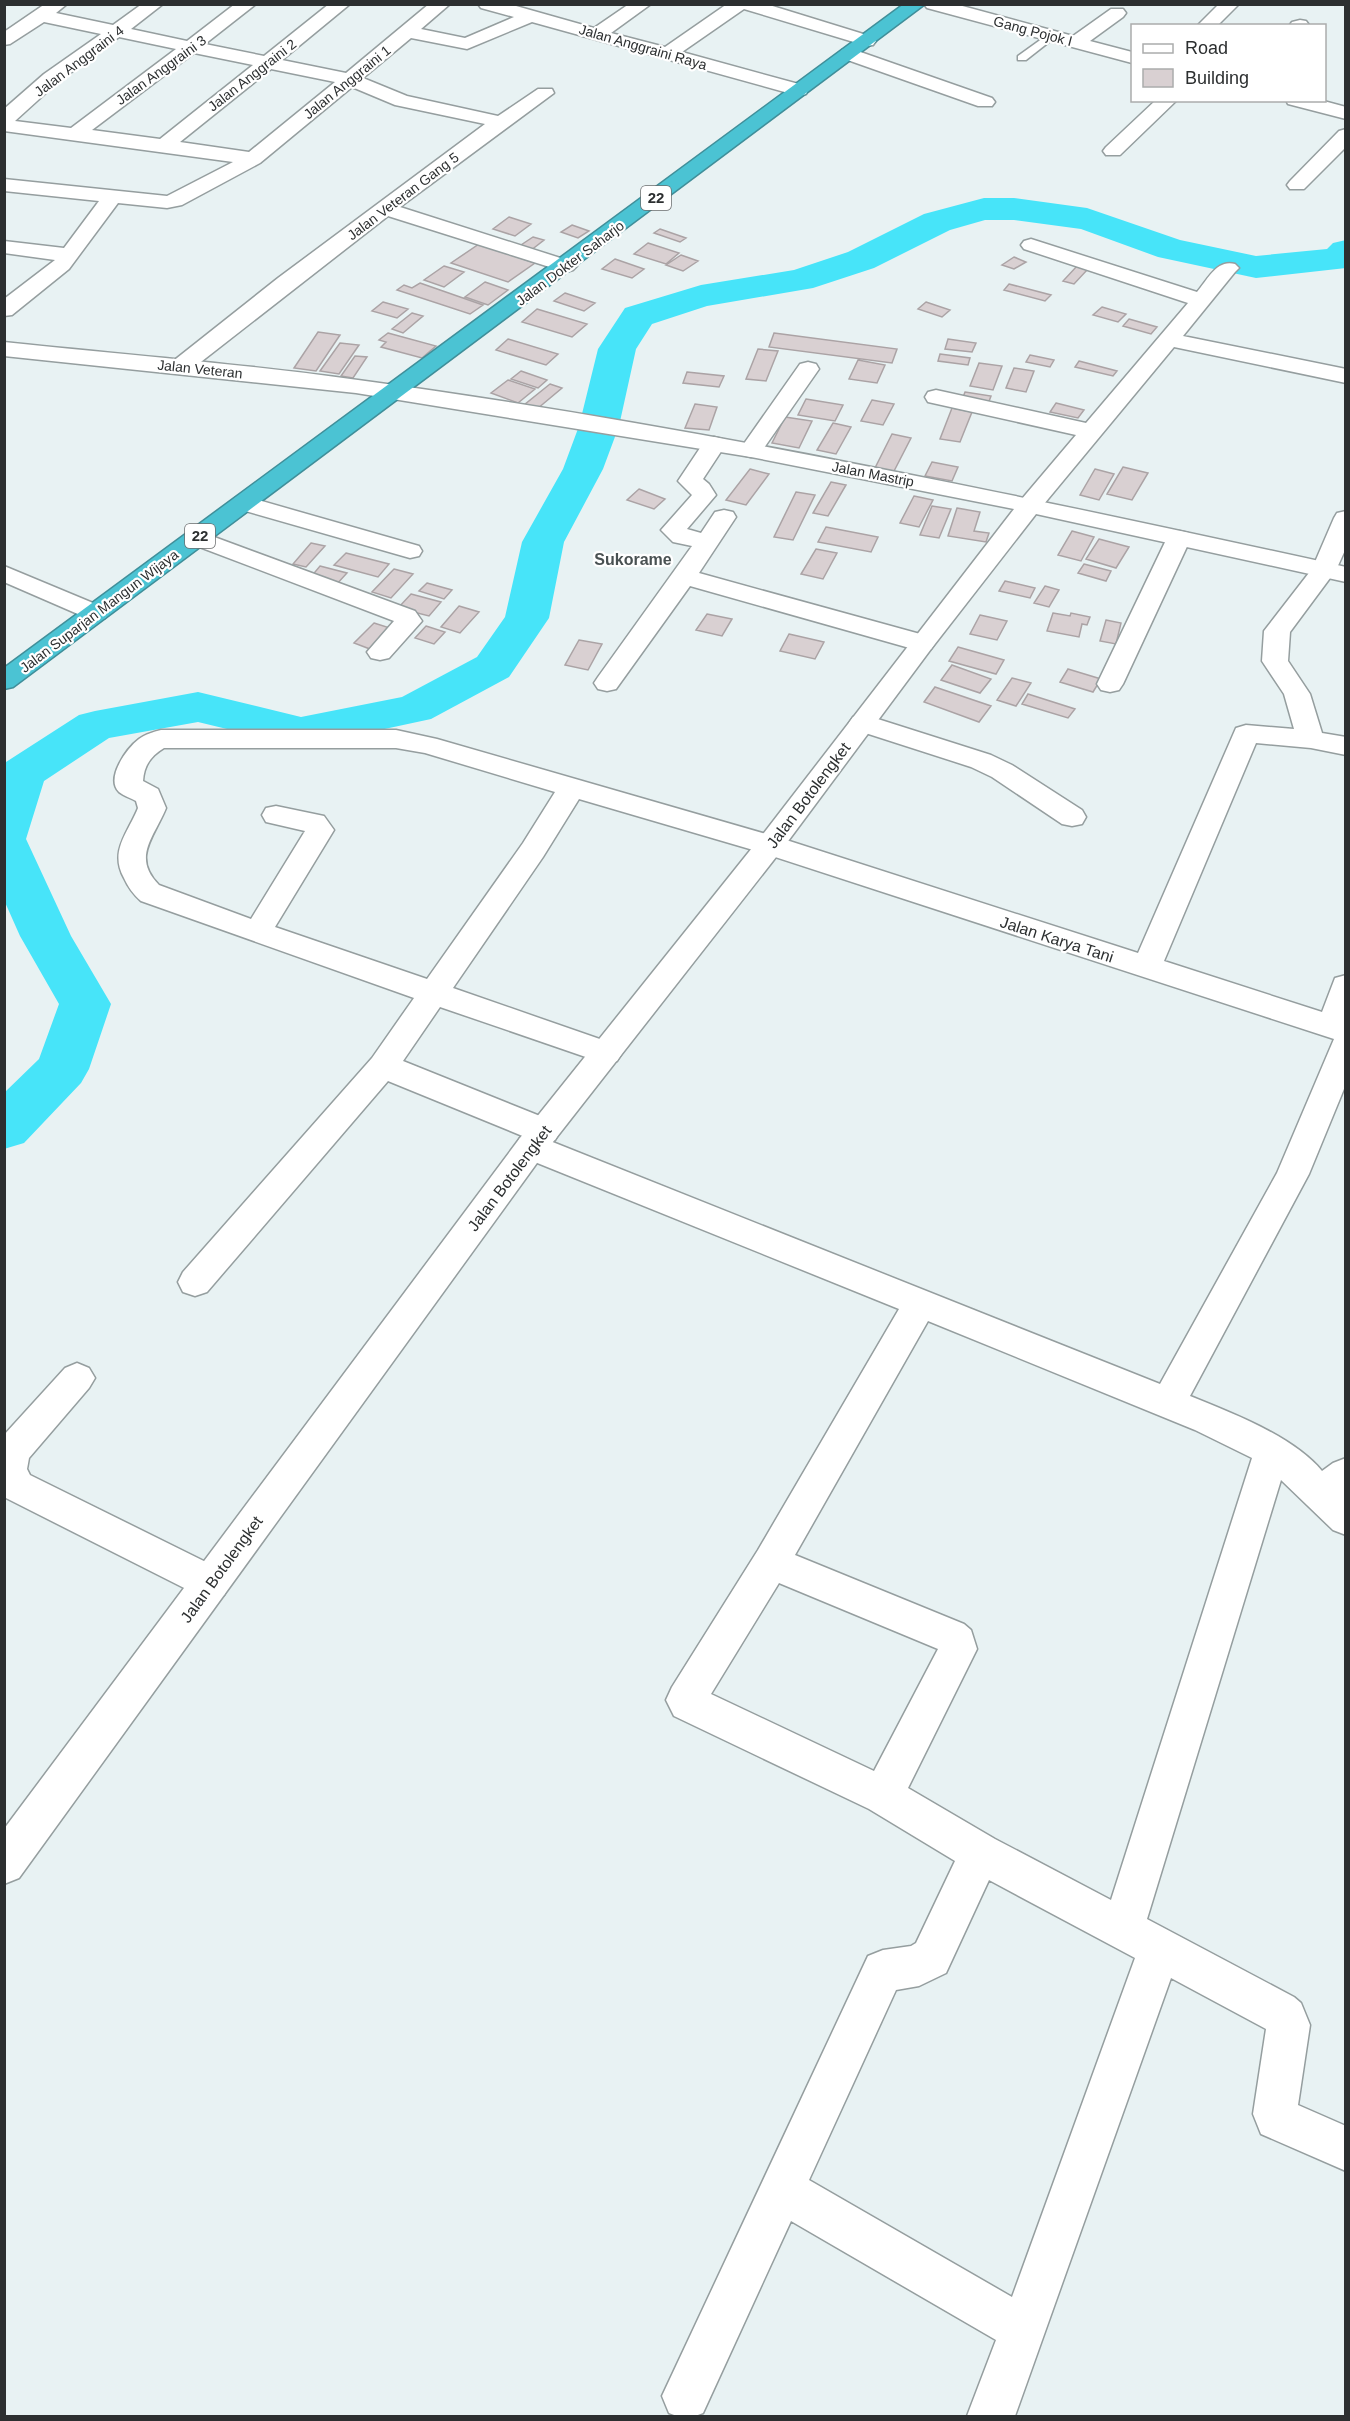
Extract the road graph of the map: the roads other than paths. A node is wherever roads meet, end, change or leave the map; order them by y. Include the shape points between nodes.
1 (58, 4) edge
2 (154, 4) edge
3 (247, 4) edge
4 (341, 4) edge
5 (441, 4) edge
6 (487, 4) edge
7 (642, 4) edge
8 (740, 4) edge
9 (746, 4) edge
10 (916, 4) edge
11 (933, 4) edge
12 (1230, 4) edge
13 (1117, 13) dead end
14 (42, 16) junction
15 (531, 16) junction
16 (1208, 24) edge
17 (118, 32) junction
18 (408, 32) junction
19 (597, 34) junction
20 (1050, 36) junction
21 (4, 40) edge
22 (867, 41) junction
23 (1076, 43) junction
24 (193, 47) junction
25 (667, 54) junction
26 (849, 54) junction
27 (1022, 58) dead end
28 (1131, 58) edge
29 (269, 63) junction
30 (351, 80) junction
31 (800, 90) junction
32 (545, 93) dead end
33 (985, 102) dead end
34 (1166, 102) edge
35 (1303, 102) edge
36 (1346, 113) edge
37 (4, 120) edge
38 (501, 122) junction
39 (4, 125) edge
40 (75, 135) junction
41 (1346, 135) edge
42 (164, 145) junction
43 (1113, 151) dead end
44 (253, 159) junction
45 (4, 185) edge
46 (1297, 185) dead end
47 (113, 196) junction
48 (386, 209) junction
49 (1031, 245) dead end
50 (4, 247) edge
51 (70, 255) junction
52 (566, 266) junction
53 (1228, 268) dead end
54 (1200, 300) junction
55 (4, 310) edge
56 (1167, 339) junction
57 (4, 349) edge
58 (180, 367) junction
59 (808, 369) dead end
60 (1346, 376) edge
61 (396, 392) junction
62 (936, 397) dead end
63 (1091, 431) junction
64 (714, 444) junction
65 (751, 450) junction
66 (244, 503) junction
67 (1030, 505) junction
68 (724, 517) dead end
69 (1346, 518) edge
70 (198, 538) junction
71 (1179, 538) junction
72 (707, 542) junction
73 (410, 551) dead end
74 (4, 573) edge
75 (1335, 573) edge
76 (684, 577) junction
77 (96, 613) junction
78 (922, 643) junction
79 (380, 652) dead end
80 (4, 681) edge
81 (607, 683) dead end
82 (1110, 684) dead end
83 (862, 723) junction
84 (1311, 739) junction
85 (1346, 746) edge
86 (572, 788) junction
87 (276, 815) dead end
88 (1072, 817) dead end
89 (770, 845) junction
90 (256, 933) junction
91 (1146, 968) junction
92 (1346, 986) edge
93 (435, 994) junction
94 (1341, 1034) edge
95 (606, 1053) junction
96 (383, 1066) junction
97 (537, 1139) junction
98 (195, 1281) dead end
99 (919, 1305) junction
100 (76, 1378) dead end
101 (1168, 1404) junction
102 (1272, 1451) junction
103 (1332, 1484) edge
104 (1346, 1519) edge
105 (771, 1562) junction
106 (211, 1583) junction
107 (883, 1795) junction
108 (980, 1853) junction
109 (4, 1864) edge
110 (1141, 1939) junction
111 (1346, 2149) edge
112 (782, 2190) junction
113 (1024, 2330) junction
114 (686, 2396) dead end
115 (991, 2416) edge

1 - 14 street
2 - 17 street, Jalan Anggraini 4
3 - 24 street, Jalan Anggraini 3
4 - 29 street, Jalan Anggraini 2
5 - 18 street, Jalan Anggraini 1
6 - 15 street, Jalan Anggraini Raya
7 - 19 street
8 - 25 street
9 - 22 street
10 - 22 highway, Jalan Dokter Saharjo / 22
11 - 20 street, Gang Pojok I
12 - 16 street
13 - 23 street
14 - 17 street
14 - 21 street
15 - 18 street via 467,44
15 - 19 street, Jalan Anggraini Raya
17 - 24 street
17 - 37 street, Jalan Anggraini 4 via 51,78
18 - 30 street, Jalan Anggraini 1
19 - 25 street, Jalan Anggraini Raya
20 - 23 street, Gang Pojok I
20 - 27 lane
22 - 26 highway, Jalan Dokter Saharjo / 22
23 - 28 street, Gang Pojok I
24 - 29 street
24 - 40 street, Jalan Anggraini 3
25 - 31 street, Jalan Anggraini Raya
26 - 31 highway, Jalan Dokter Saharjo / 22
26 - 33 street
29 - 30 street
29 - 42 street, Jalan Anggraini 2
30 - 38 street via 402,101
30 - 44 street, Jalan Anggraini 1
31 - 52 highway, Jalan Dokter Saharjo / 22
32 - 38 street, Jalan Veteran Gang 5
34 - 43 street
35 - 36 street
38 - 48 street, Jalan Veteran Gang 5
39 - 40 street
40 - 42 street
41 - 46 street
42 - 44 street
44 - 47 street, Jalan Anggraini 1 via 172,202
45 - 47 street, Jalan Anggraini 1
47 - 51 street
48 - 52 street
48 - 58 street, Jalan Veteran Gang 5
49 - 54 street
50 - 51 street
51 - 55 street
52 - 61 highway, Jalan Dokter Saharjo / 22
53 - 54 street, Jalan Botolengket
54 - 56 street, Jalan Botolengket
56 - 60 street
56 - 63 street, Jalan Botolengket
57 - 58 street, Jalan Veteran
58 - 61 street, Jalan Veteran
59 - 65 street
61 - 64 street, Jalan Mastrip
61 - 66 highway, Jalan Suparjan Mangun Wijaya / 22
62 - 63 street
63 - 67 street, Jalan Botolengket
64 - 65 street, Jalan Mastrip
64 - 72 street via 690,481 704,495 674,530 681,537
65 - 67 street, Jalan Mastrip
66 - 70 highway, Jalan Suparjan Mangun Wijaya / 22
66 - 73 street
67 - 71 street, Jalan Mastrip
67 - 78 street, Jalan Botolengket
68 - 72 street
69 - 75 street
70 - 77 highway, Jalan Suparjan Mangun Wijaya / 22
70 - 79 street via 406,617 409,621
71 - 75 street, Jalan Mastrip
71 - 82 street
72 - 76 street
74 - 77 street
75 - 84 street via 1277,631 1275,660 1298,693
76 - 78 street
76 - 81 street
77 - 80 highway, Jalan Suparjan Mangun Wijaya / 22
78 - 83 street, Jalan Botolengket
83 - 88 street via 981,761
83 - 89 street, Jalan Botolengket
84 - 85 street
84 - 91 street via 1246,734
86 - 89 street, Jalan Karya Tani
86 - 90 street, Jalan Karya Tani via 396,739 152,742 134,762 128,776 129,785 148,796 152,808 129,855 132,868 146,891 154,896
86 - 93 street
87 - 90 street via 314,823 320,830
89 - 91 street, Jalan Karya Tani
89 - 95 street, Jalan Botolengket
90 - 93 street
91 - 94 street, Jalan Karya Tani
92 - 94 street
93 - 95 street
93 - 96 street
94 - 101 street via 1293,1174
95 - 97 street, Jalan Botolengket
96 - 97 street
96 - 98 street
97 - 99 street
97 - 106 street, Jalan Botolengket
99 - 101 street
99 - 105 street
100 - 106 street via 12,1452 8,1471 17,1486
101 - 102 street
102 - 103 street via 1306,1478
102 - 110 street
103 - 104 street
105 - 107 street via 957,1642 958,1649
105 - 107 street via 686,1700
106 - 109 street, Jalan Botolengket
107 - 108 street
108 - 110 street
108 - 112 street via 931,1958 917,1968 883,1971
110 - 111 street via 1286,2018 1275,2114
110 - 113 street
112 - 113 street
112 - 114 street
113 - 115 street

